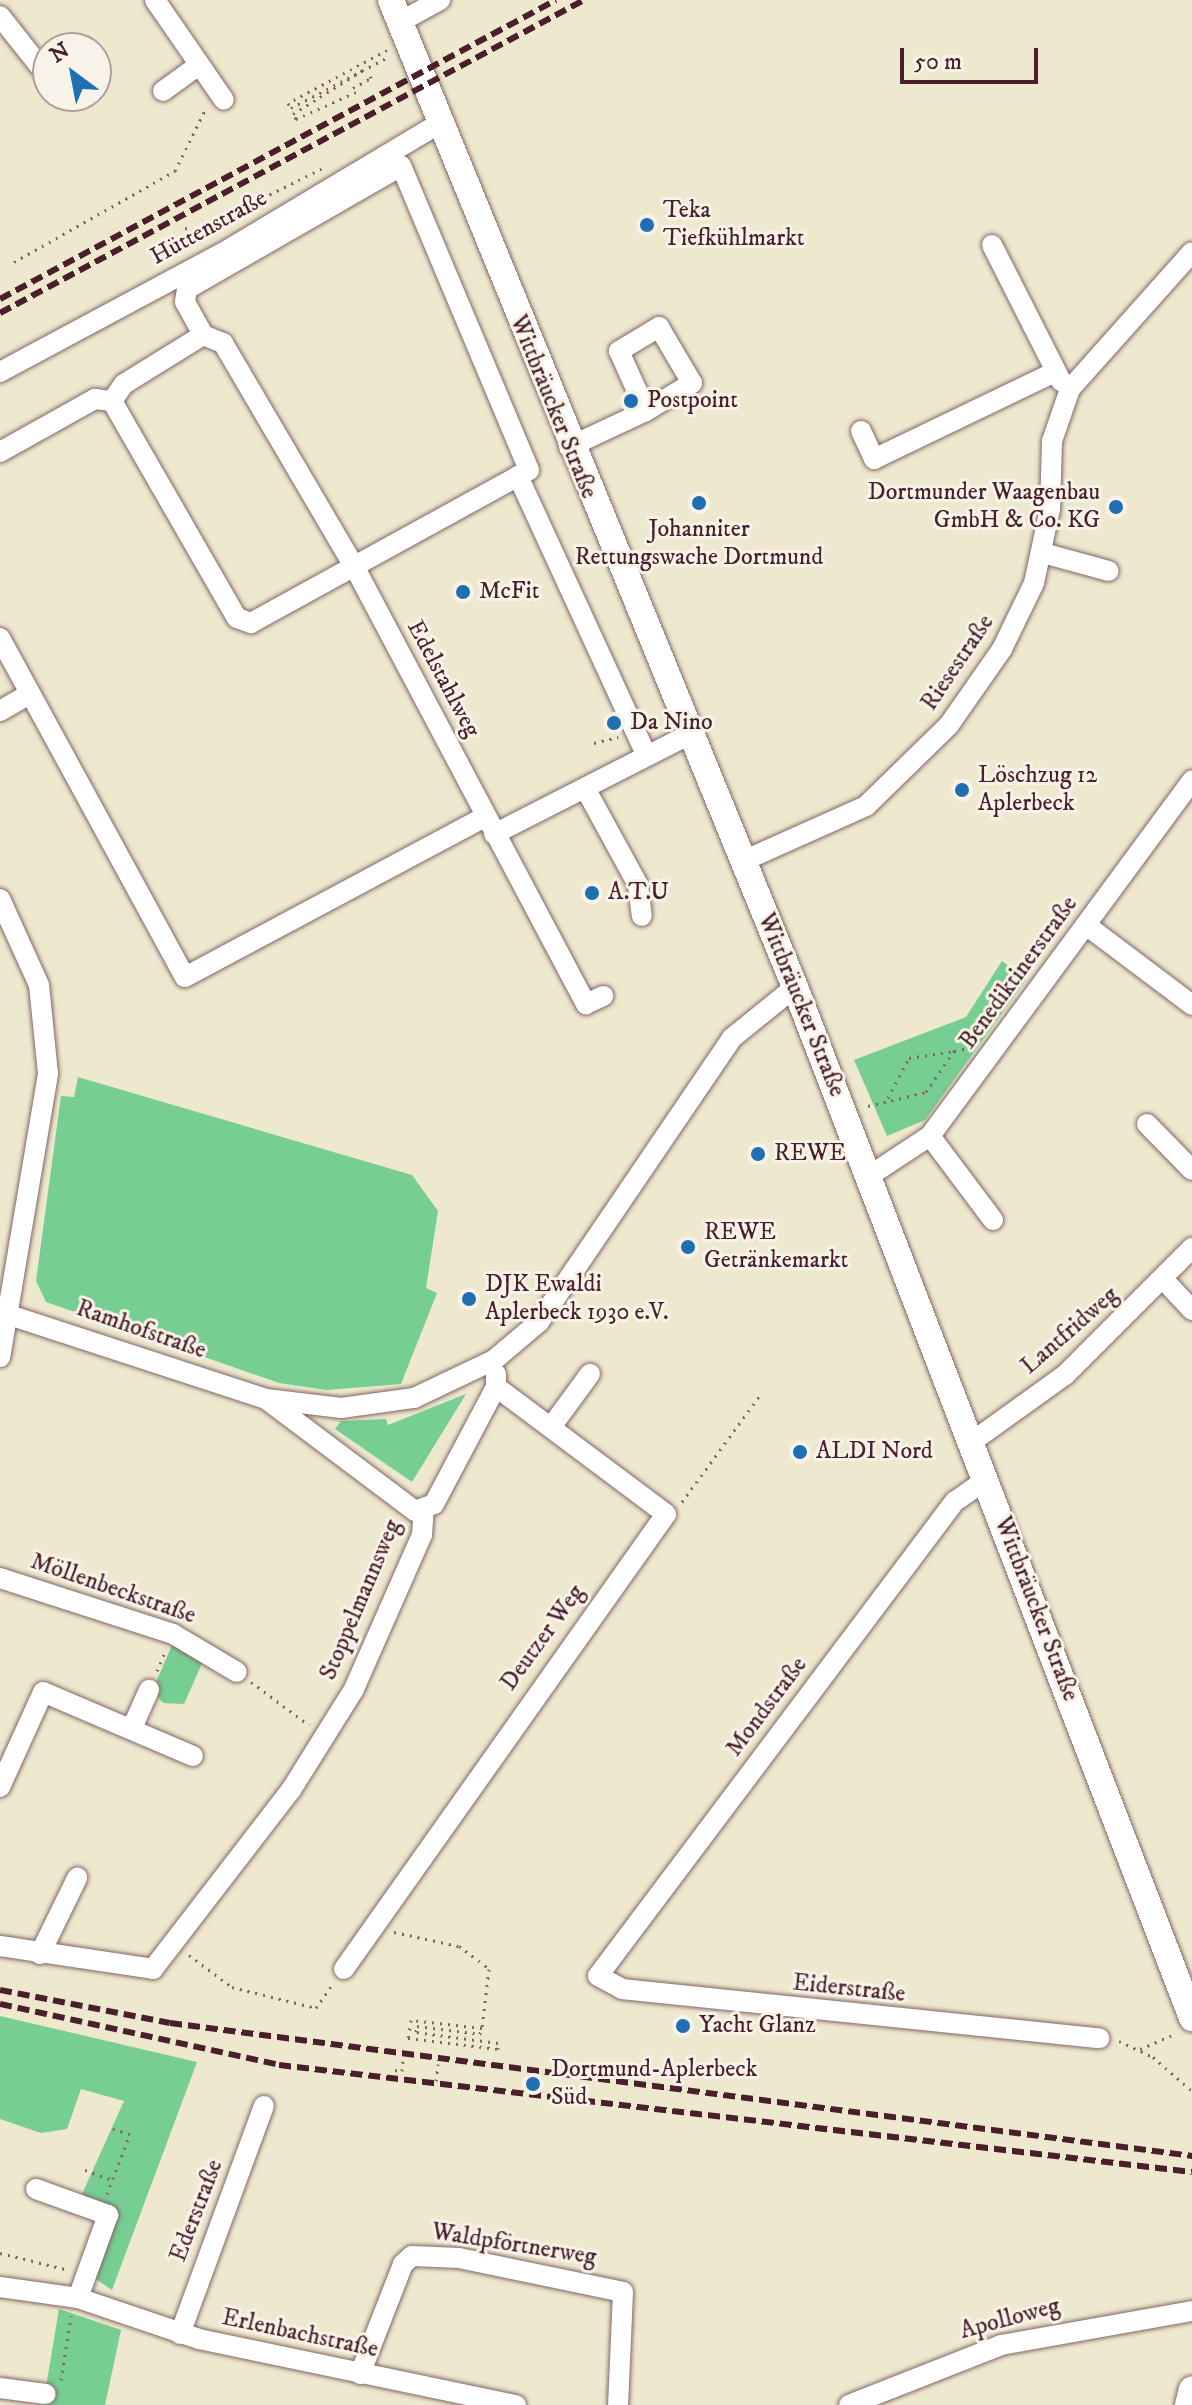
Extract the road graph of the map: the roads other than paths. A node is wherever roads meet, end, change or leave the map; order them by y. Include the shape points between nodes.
1 (155, 0) edge
2 (440, 0) edge
3 (396, 11) edge
4 (0, 16) edge
5 (32, 57) edge
6 (199, 65) junction
7 (163, 91) dead end
8 (221, 96) road end
9 (440, 123) junction
10 (992, 245) dead end
11 (1192, 252) edge
12 (203, 335) junction
13 (0, 372) edge
14 (1053, 373) junction
15 (1070, 389) junction
16 (112, 401) junction
17 (646, 411) dead end
18 (861, 431) dead end
19 (569, 447) junction
20 (0, 452) edge
21 (518, 476) junction
22 (1043, 553) junction
23 (354, 566) junction
24 (1109, 571) dead end
25 (0, 638) edge
26 (30, 694) junction
27 (0, 711) edge
28 (688, 735) junction
29 (647, 756) junction
30 (1192, 780) edge
31 (585, 788) junction
32 (490, 825) junction
33 (743, 861) junction
34 (0, 899) edge
35 (642, 916) dead end
36 (1086, 925) junction
37 (795, 987) junction
38 (603, 996) dead end
39 (1192, 1005) edge
40 (1147, 1124) dead end
41 (930, 1136) junction
42 (1192, 1170) edge
43 (869, 1176) junction
44 (993, 1220) dead end
45 (1192, 1248) edge
46 (1164, 1280) junction
47 (1192, 1310) edge
48 (5, 1313) edge
49 (0, 1357) edge
50 (494, 1360) junction
51 (590, 1374) dead end
52 (496, 1387) junction
53 (266, 1399) junction
54 (551, 1427) junction
55 (973, 1441) junction
56 (987, 1479) junction
57 (424, 1509) junction
58 (0, 1578) edge
59 (237, 1672) road end
60 (149, 1690) road end
61 (132, 1728) junction
62 (193, 1756) dead end
63 (0, 1787) edge
64 (77, 1878) dead end
65 (0, 1946) edge
66 (40, 1954) junction
67 (344, 1969) road end
68 (598, 1976) joint
69 (1192, 2018) edge
70 (1099, 2038) road end
71 (264, 2106) dead end
72 (36, 2189) dead end
73 (0, 2287) edge
74 (78, 2298) junction
75 (1192, 2311) edge
76 (180, 2334) junction
77 (360, 2374) junction
78 (0, 2388) edge
79 (1192, 2389) edge
80 (52, 2395) road end
81 (516, 2405) edge
82 (618, 2405) edge
83 (849, 2405) edge
84 (1188, 2405) edge

1 - 6 street
2 - 3 street
3 - 9 main road, Wittbräucker Straße
4 - 5 street
6 - 7 street
6 - 8 street
9 - 13 street, Hüttenstraße via 231,248
9 - 19 main road, Wittbräucker Straße
10 - 14 street
11 - 15 street, Riesestraße
12 - 16 street via 124,384
12 - 21 street via 185,302 187,289 401,166 529,470
12 - 23 street, Edelstahlweg via 223,343
14 - 15 street
14 - 18 street via 874,459
15 - 22 street, Riesestraße via 1052,441
16 - 20 street via 95,399
16 - 23 street via 237,618 251,623
17 - 19 street
19 - 28 main road, Wittbräucker Straße
21 - 23 street
21 - 29 street
22 - 24 street
22 - 33 street, Riesestraße via 1002,649 904,776 841,820
23 - 32 street, Edelstahlweg
25 - 26 street
26 - 27 street
26 - 32 street via 185,977
28 - 29 street
28 - 33 main road, Wittbräucker Straße
29 - 31 street
30 - 36 street, Benediktinerstraße
31 - 32 street
31 - 35 street via 638,885
32 - 38 street, Edelstahlweg via 586,1004
33 - 37 main road, Wittbräucker Straße
34 - 48 street via 39,985 48,1074
36 - 39 street
36 - 41 street, Benediktinerstraße
37 - 43 main road, Wittbräucker Straße
37 - 50 street via 732,1038 539,1322
40 - 42 street
41 - 43 street, Benediktinerstraße
41 - 44 street
43 - 55 main road, Wittbräucker Straße
45 - 46 street, Lantfridweg
46 - 47 street
46 - 55 street, Lantfridweg via 1065,1375
48 - 49 street
48 - 53 street, Ramhofstraße
50 - 52 street
50 - 53 street, Ramhofstraße via 384,1404 310,1407
51 - 54 street
52 - 54 street
52 - 57 street, Stoppelmannsweg via 434,1504
53 - 57 street, Ramhofstraße via 415,1511
54 - 67 street, Deutzer Weg via 666,1514
55 - 56 main road, Wittbräucker Straße
56 - 68 street, Mondstraße via 955,1501
56 - 69 main road, Wittbräucker Straße
57 - 66 street, Stoppelmannsweg via 422,1535 325,1737 174,1945 153,1969
58 - 59 street, Möllenbeckstraße via 173,1634
60 - 61 street
61 - 62 street
61 - 63 street via 43,1692
64 - 66 street
65 - 66 street
68 - 70 street, Eiderstraße via 622,1989
71 - 76 street, Ederstraße
72 - 74 street via 108,2215
73 - 74 street, Erlenbachstraße
74 - 76 street, Erlenbachstraße
75 - 83 street, Apolloweg via 1001,2345
76 - 77 street, Erlenbachstraße
77 - 81 street, Erlenbachstraße
77 - 82 street, Waldpförtnerweg via 403,2264 412,2256 459,2258 623,2292
78 - 80 street
79 - 84 main road

